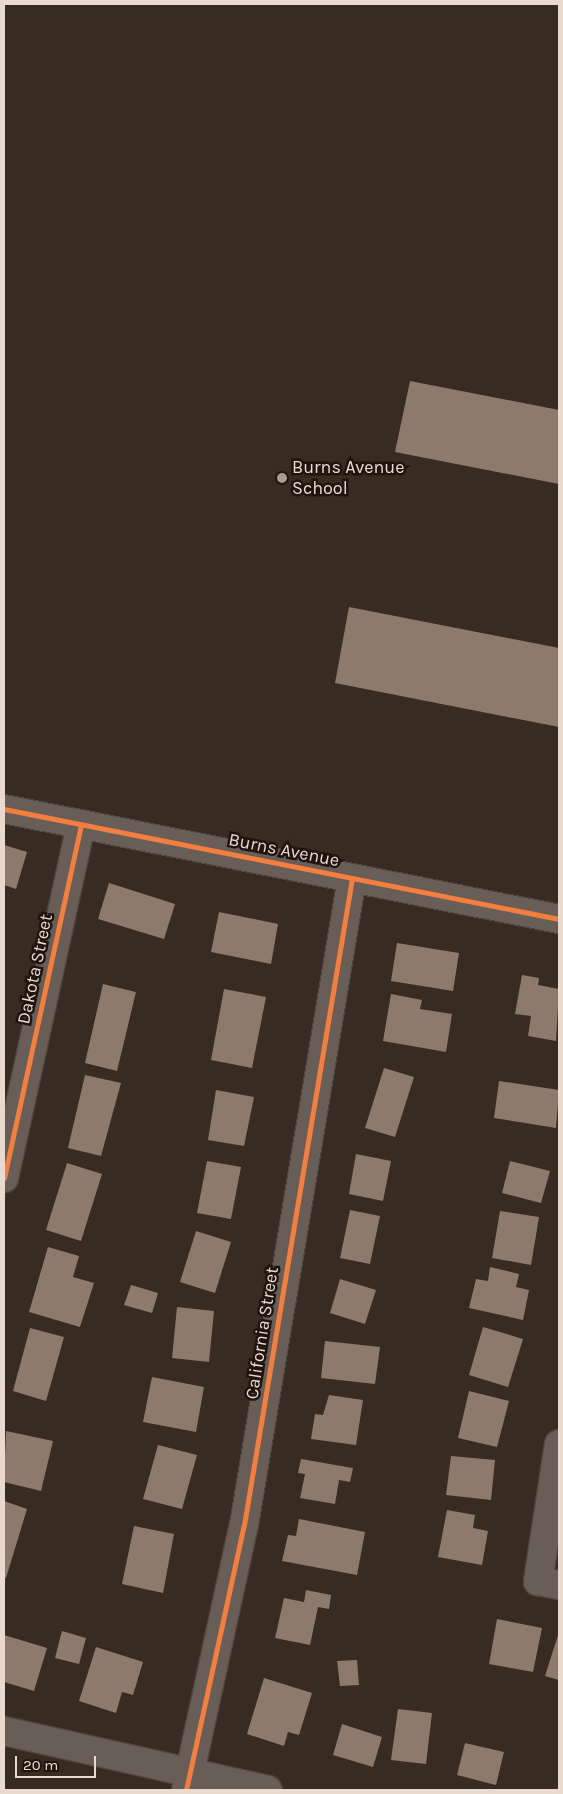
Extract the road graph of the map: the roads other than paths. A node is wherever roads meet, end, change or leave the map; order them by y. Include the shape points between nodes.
1 (4, 809) edge
2 (81, 824) junction
3 (352, 878) junction
4 (559, 919) edge
5 (4, 1178) edge
6 (559, 1444) edge
7 (559, 1585) edge
8 (4, 1731) edge
9 (188, 1781) edge
10 (267, 1790) edge

1 - 2 street, Burns Avenue
2 - 3 street, Burns Avenue
2 - 5 street, Dakota Street
3 - 4 street, Burns Avenue
3 - 9 street, California Street via 244,1526
6 - 7 street via 538,1581
8 - 9 street
9 - 10 street

